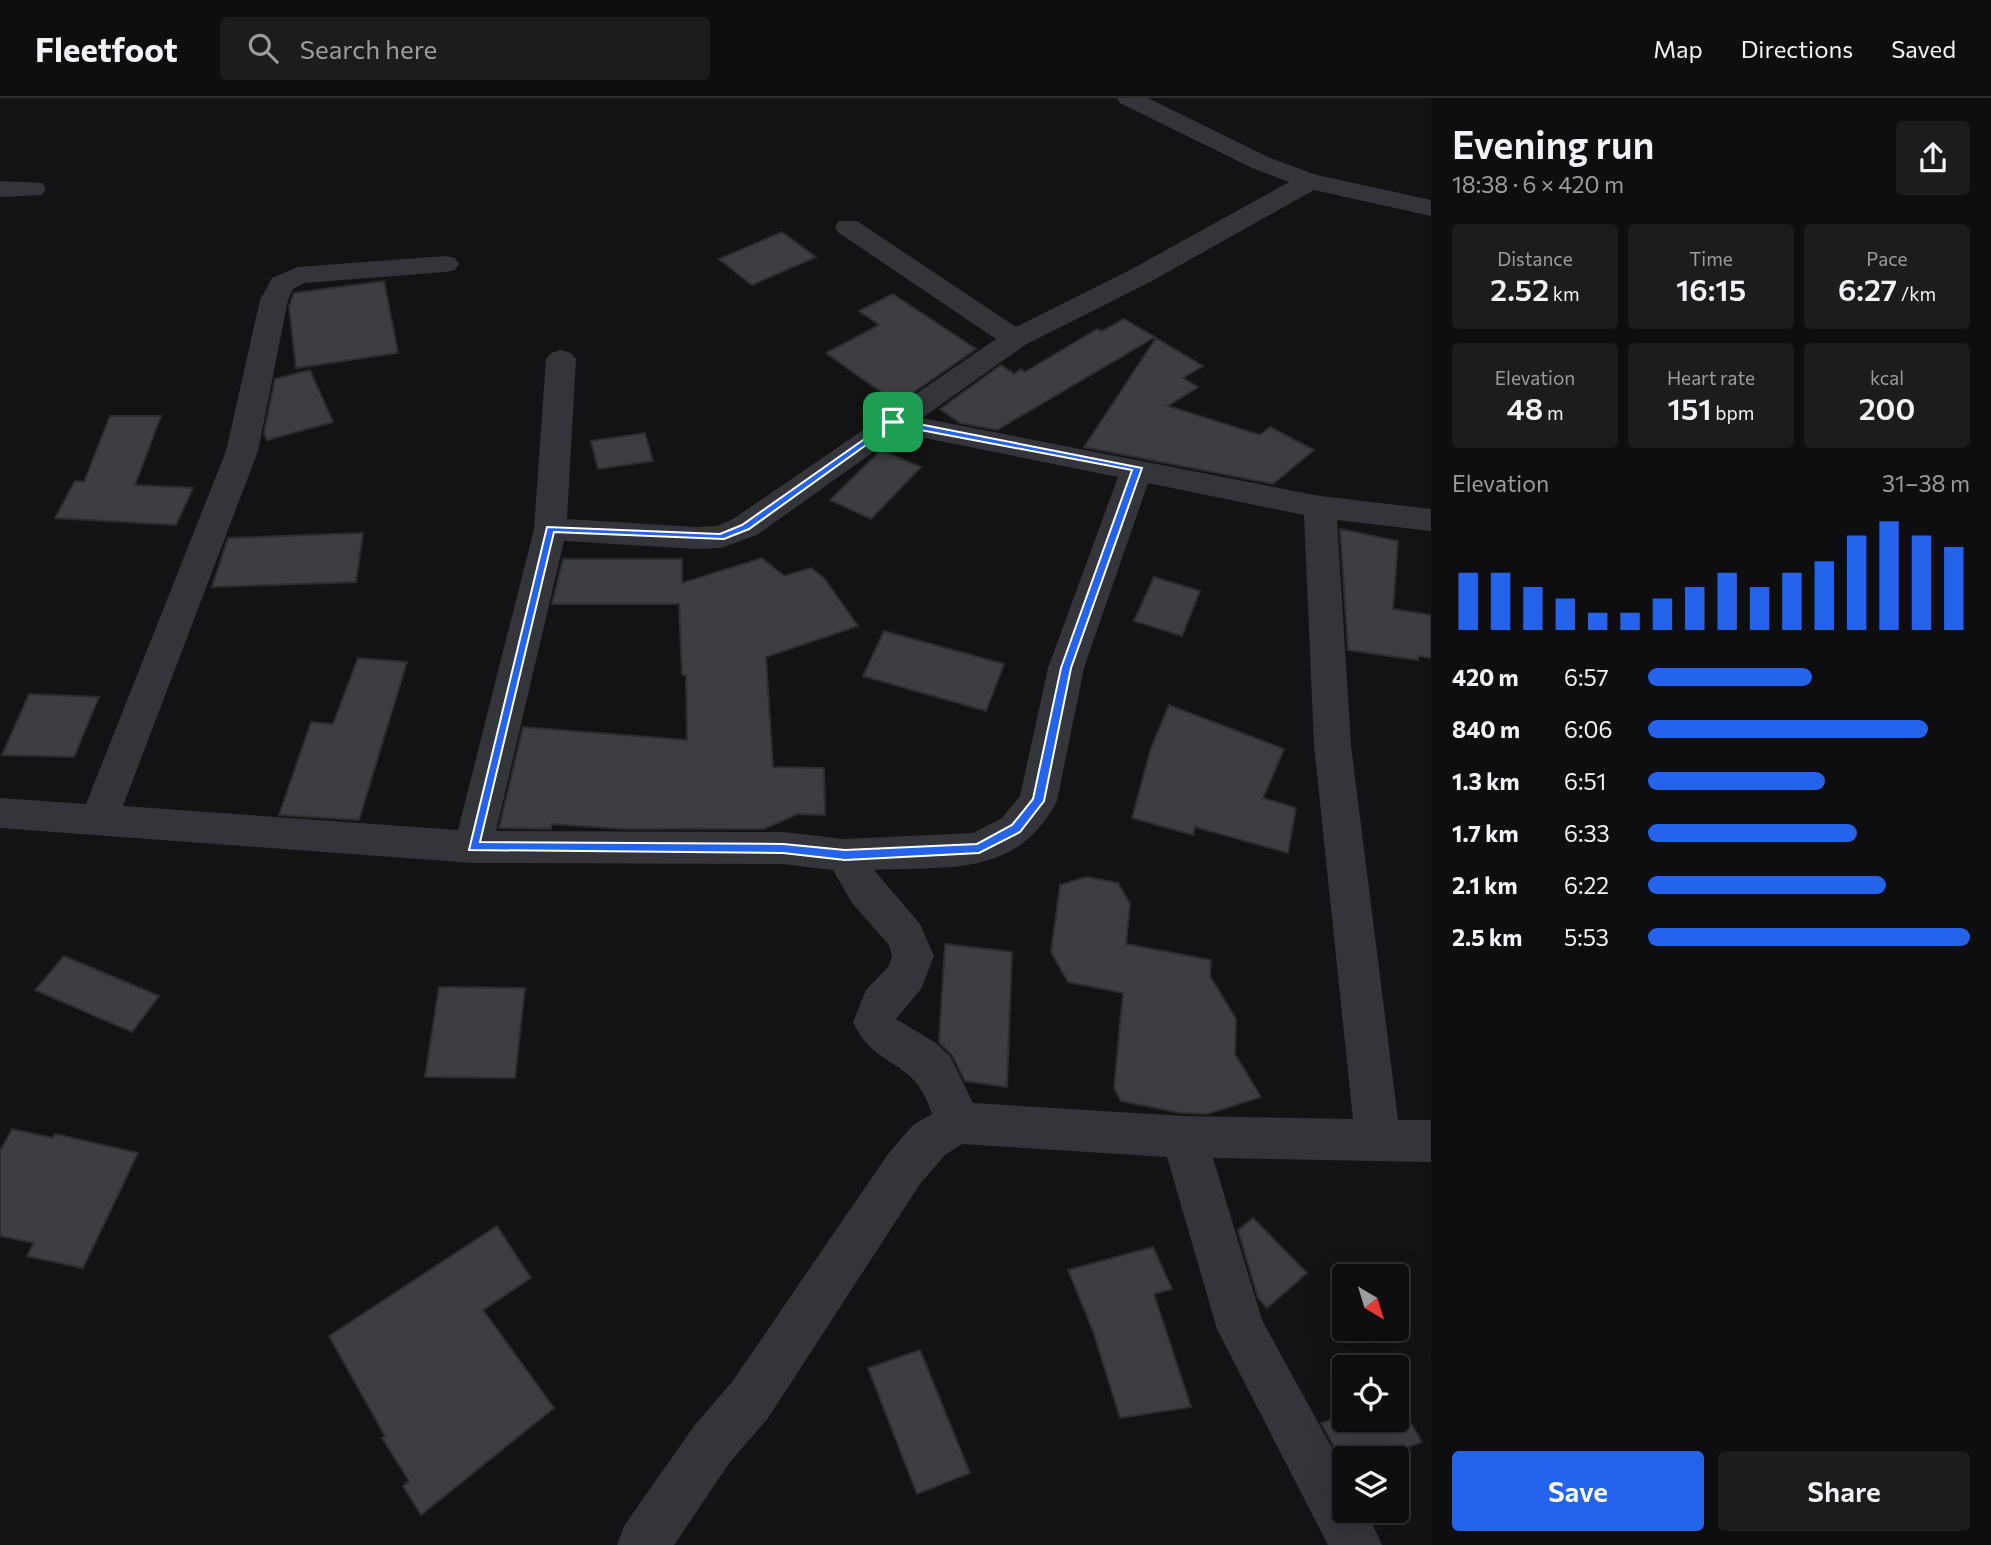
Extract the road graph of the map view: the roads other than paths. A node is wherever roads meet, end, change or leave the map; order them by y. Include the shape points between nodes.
1 (1129, 98) edge
2 (1310, 181) junction
3 (0, 188) edge
4 (33, 189) dead end
5 (1431, 208) edge
6 (848, 227) dead end
7 (444, 264) dead end
8 (1016, 339) junction
9 (561, 359) dead end
10 (893, 422) junction
11 (1137, 468) junction
12 (1320, 507) junction
13 (1431, 520) edge
14 (550, 529) junction
15 (0, 813) edge
16 (99, 819) junction
17 (473, 847) junction
18 (845, 855) junction
19 (957, 1123) junction
20 (1184, 1137) junction
21 (1378, 1140) junction
22 (1431, 1141) edge
23 (643, 1545) edge
24 (1356, 1545) edge

1 - 2 street via 1261,163
2 - 5 street
2 - 8 street
3 - 4 street
6 - 8 street
7 - 16 street via 298,275 282,284 274,300 242,451
8 - 10 street
9 - 14 street
10 - 11 street
10 - 14 street via 745,527 721,537
11 - 12 street
11 - 18 street via 1066,668 1038,801 1016,829 979,849
12 - 13 street
12 - 21 street via 1321,604 1344,873
14 - 17 street
15 - 16 street
16 - 17 street
17 - 18 street via 783,848
18 - 19 street via 866,891 906,936 913,956 906,976 881,1003 874,1022 884,1038 922,1057 939,1075
19 - 20 street
19 - 23 street via 929,1140 904,1169 750,1400 712,1444
20 - 21 street
20 - 24 street via 1241,1329
21 - 22 street

